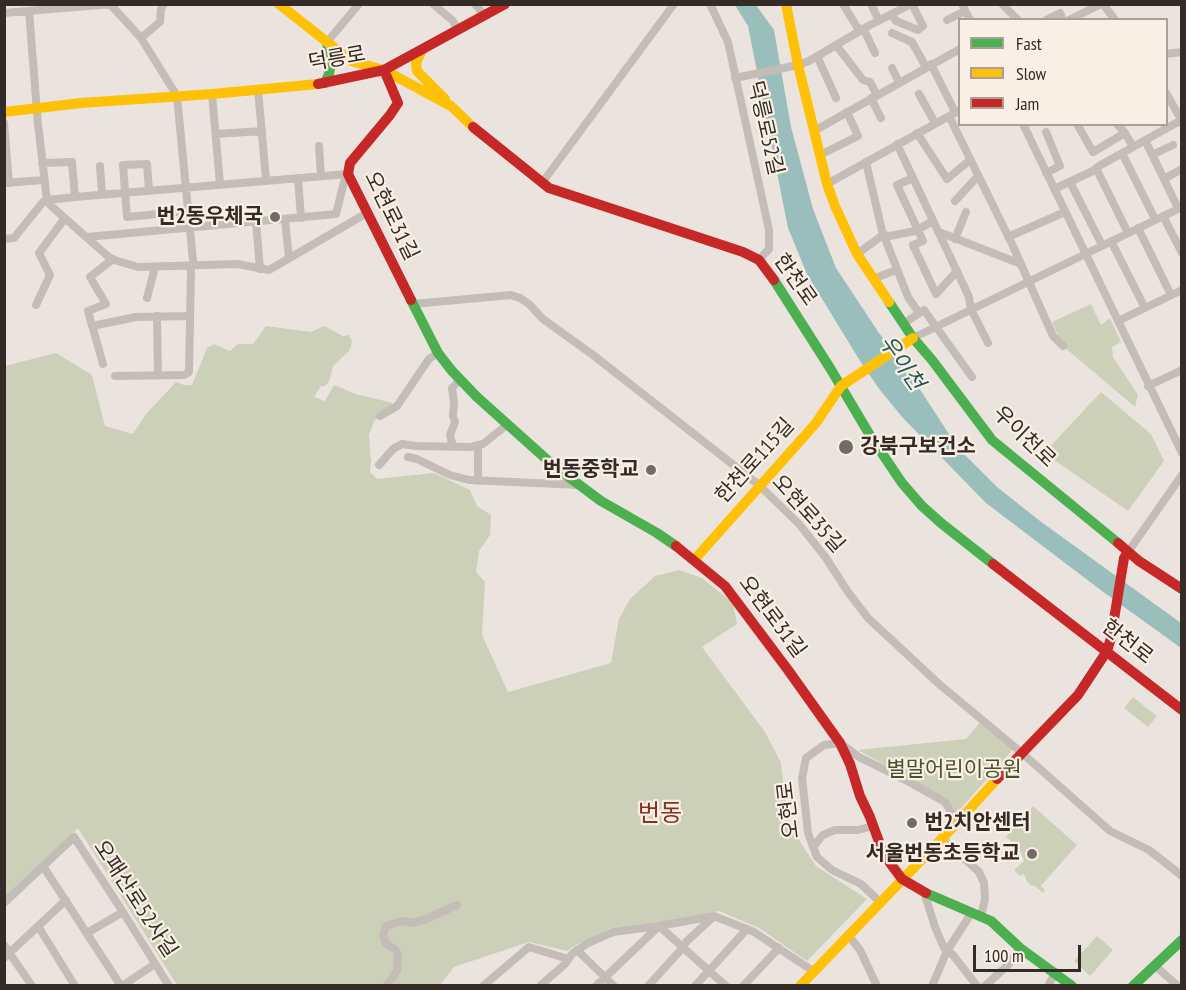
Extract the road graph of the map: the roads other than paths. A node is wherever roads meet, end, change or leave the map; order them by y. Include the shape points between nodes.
1 (164, 4) edge
2 (279, 4) edge
3 (359, 4) edge
4 (433, 4) edge
5 (475, 4) edge
6 (505, 4) edge
7 (674, 4) edge
8 (710, 4) edge
9 (843, 4) edge
10 (871, 4) edge
11 (911, 4) edge
12 (1002, 4) edge
13 (1102, 4) edge
14 (111, 5) edge
15 (786, 5) edge
16 (964, 8) edge
17 (28, 11) junction
18 (4, 12) edge
19 (891, 14) junction
20 (485, 16) junction
21 (1015, 18) edge
22 (1050, 18) edge
23 (1063, 18) edge
24 (1073, 18) edge
25 (1113, 18) edge
26 (947, 20) dead end
27 (879, 21) junction
28 (459, 30) junction
29 (862, 30) junction
30 (892, 33) dead end
31 (141, 38) junction
32 (327, 42) junction
33 (836, 45) junction
34 (423, 49) junction
35 (958, 50) edge
36 (875, 53) dead end
37 (817, 56) junction
38 (798, 65) junction
39 (928, 66) junction
40 (892, 68) dead end
41 (384, 70) junction
42 (735, 78) junction
43 (899, 82) junction
44 (325, 83) junction
45 (258, 89) junction
46 (212, 94) junction
47 (919, 94) dead end
48 (1168, 95) edge
49 (177, 96) junction
50 (874, 96) junction
51 (836, 98) dead end
52 (451, 106) junction
53 (37, 109) junction
54 (4, 112) edge
55 (847, 112) junction
56 (954, 112) edge
57 (881, 118) dead end
58 (1182, 121) edge
59 (4, 123) edge
60 (935, 123) junction
61 (959, 126) edge
62 (1024, 126) edge
63 (1078, 126) edge
64 (1119, 126) edge
65 (262, 131) junction
66 (814, 131) junction
67 (1046, 132) dead end
68 (917, 133) junction
69 (1125, 133) junction
70 (216, 134) junction
71 (1145, 140) junction
72 (897, 144) junction
73 (1173, 145) dead end
74 (319, 146) dead end
75 (1133, 147) junction
76 (1122, 153) junction
77 (820, 155) junction
78 (1152, 155) junction
79 (970, 160) junction
80 (866, 162) junction
81 (42, 164) junction
82 (99, 165) dead end
83 (1096, 168) junction
84 (1180, 170) edge
85 (1046, 173) junction
86 (348, 174) junction
87 (321, 176) junction
88 (978, 176) junction
89 (298, 178) junction
90 (913, 178) junction
91 (1164, 179) junction
92 (44, 180) junction
93 (266, 180) junction
94 (1070, 182) junction
95 (7, 183) edge
96 (542, 183) junction
97 (220, 184) junction
98 (827, 184) junction
99 (187, 187) junction
100 (1054, 189) junction
101 (149, 190) junction
102 (125, 192) junction
103 (102, 194) junction
104 (75, 197) junction
105 (47, 200) junction
106 (955, 201) dead end
107 (1180, 208) edge
108 (189, 212) junction
109 (966, 212) dead end
110 (1065, 212) junction
111 (367, 213) junction
112 (65, 218) junction
113 (301, 218) junction
114 (1159, 218) junction
115 (285, 219) junction
116 (933, 221) junction
117 (256, 222) junction
118 (191, 228) junction
119 (1138, 228) junction
120 (918, 229) junction
121 (939, 232) junction
122 (1128, 233) junction
123 (883, 235) junction
124 (87, 237) junction
125 (1008, 237) junction
126 (4, 239) edge
127 (955, 239) junction
128 (1112, 241) junction
129 (1102, 245) junction
130 (1182, 253) edge
131 (856, 254) junction
132 (1086, 254) junction
133 (289, 258) junction
134 (113, 259) junction
135 (759, 260) junction
136 (1021, 264) junction
137 (192, 266) junction
138 (154, 267) junction
139 (260, 269) junction
140 (896, 270) junction
141 (957, 271) junction
142 (873, 279) junction
143 (1029, 281) junction
144 (1182, 290) edge
145 (1171, 295) junction
146 (147, 298) dead end
147 (413, 304) junction
148 (36, 305) dead end
149 (1145, 308) junction
150 (971, 309) junction
151 (921, 311) junction
152 (158, 316) junction
153 (190, 316) junction
154 (1118, 321) junction
155 (903, 324) junction
156 (92, 326) junction
157 (936, 327) junction
158 (913, 338) junction
159 (988, 343) dead end
160 (1063, 346) dead end
161 (438, 353) junction
162 (103, 364) dead end
163 (1182, 370) edge
164 (115, 376) dead end
165 (158, 376) junction
166 (972, 376) dead end
167 (460, 380) junction
168 (841, 386) junction
169 (1149, 386) junction
170 (380, 416) dead end
171 (508, 424) junction
172 (478, 445) junction
173 (453, 447) junction
174 (1182, 453) edge
175 (408, 457) dead end
176 (379, 465) dead end
177 (1182, 475) edge
178 (478, 481) junction
179 (580, 485) junction
180 (759, 485) junction
181 (1128, 552) junction
182 (695, 559) junction
183 (1182, 590) edge
184 (1107, 651) junction
185 (1182, 710) edge
186 (840, 742) junction
187 (1022, 753) junction
188 (955, 825) junction
189 (873, 826) junction
190 (942, 838) junction
191 (813, 847) junction
192 (43, 866) junction
193 (1182, 876) edge
194 (902, 879) junction
195 (924, 892) junction
196 (66, 900) junction
197 (880, 902) junction
198 (4, 903) edge
199 (457, 905) dead end
200 (123, 912) junction
201 (977, 914) junction
202 (714, 916) junction
203 (38, 926) junction
204 (659, 926) junction
205 (747, 929) junction
206 (87, 933) junction
207 (848, 935) junction
208 (1182, 940) edge
209 (4, 945) edge
210 (683, 946) junction
211 (779, 948) junction
212 (1020, 948) junction
213 (577, 950) junction
214 (947, 951) junction
215 (7, 955) edge
216 (568, 959) junction
217 (155, 964) junction
218 (1154, 965) junction
219 (709, 970) junction
220 (813, 971) junction
221 (1056, 972) junction
222 (606, 977) junction
223 (32, 986) edge
224 (75, 986) edge
225 (121, 986) edge
226 (169, 986) edge
227 (386, 986) edge
228 (483, 986) edge
229 (540, 986) edge
230 (596, 986) edge
231 (614, 986) edge
232 (648, 986) edge
233 (695, 986) edge
234 (726, 986) edge
235 (743, 986) edge
236 (800, 986) edge
237 (877, 986) edge
238 (932, 986) edge
239 (977, 986) edge
240 (985, 986) edge
241 (1048, 986) edge
242 (1072, 986) edge
243 (1133, 986) edge
244 (1178, 986) edge

1 - 31 street via 160,22
2 - 32 street, 한천로
3 - 32 street
4 - 28 street
5 - 20 street
6 - 20 street, 덕릉로
7 - 96 street
8 - 42 street, 덕릉로52길 via 728,42
9 - 29 street via 856,27
10 - 27 street
11 - 19 street
11 - 19 street via 923,26 918,30 896,21
12 - 21 street
13 - 24 street
13 - 25 street
14 - 17 street
14 - 31 street
15 - 38 street, 우이천로
16 - 26 street
17 - 18 street
17 - 53 street
19 - 27 street
20 - 28 street, 덕릉로
22 - 23 street via 1060,13
27 - 29 street
28 - 34 street, 덕릉로
29 - 33 street
29 - 36 street
30 - 39 street via 912,42
31 - 49 street
32 - 41 street, 한천로 via 351,62
32 - 44 street via 332,63
33 - 37 street
33 - 50 street via 863,80 870,82
34 - 41 street, 덕릉로
34 - 52 street via 416,63 417,71
35 - 39 street
37 - 38 street
37 - 51 street
38 - 42 street
38 - 66 street, 우이천로
39 - 43 street
39 - 56 street
40 - 43 street
41 - 44 street, 덕릉로
41 - 52 street, 한천로
41 - 86 street, 오현로31길 via 398,103 350,163
42 - 135 street, 덕릉로52길 via 768,230 769,249
43 - 50 street
44 - 45 street, 덕릉로
45 - 46 street, 덕릉로
45 - 65 street
46 - 49 street, 덕릉로
46 - 70 street
47 - 60 street
48 - 58 street
49 - 53 street, 덕릉로
49 - 99 street
50 - 55 street
50 - 57 street
52 - 96 street, 한천로
53 - 54 street, 덕릉로
53 - 81 street
55 - 66 street
55 - 77 street via 858,136
56 - 60 street
58 - 71 street
59 - 95 street
60 - 68 street
61 - 79 street
62 - 85 street
63 - 69 street via 1094,152
64 - 69 street
65 - 70 street
65 - 93 street
66 - 77 street, 우이천로
67 - 85 street via 1060,166
68 - 72 street
68 - 79 street via 946,179
69 - 75 street
70 - 97 street
71 - 75 street
71 - 78 street
72 - 80 street
72 - 90 street
73 - 78 street
74 - 87 street
75 - 76 street
76 - 83 street
76 - 114 street
77 - 98 street, 우이천로
78 - 91 street
79 - 88 street
80 - 98 street
80 - 123 street
81 - 92 street
81 - 104 street via 72,162
82 - 103 street
83 - 94 street
83 - 122 street
84 - 91 street
85 - 100 street
86 - 87 street
86 - 111 street, 오현로31길
86 - 113 street via 336,214
87 - 89 street
88 - 106 street
88 - 125 street
89 - 93 street
89 - 113 street
90 - 116 street
90 - 120 street via 897,185
91 - 107 street
92 - 95 street
92 - 105 street
93 - 97 street
94 - 100 street
94 - 129 street
96 - 135 street, 한천로
97 - 99 street
98 - 131 street, 우이천로
99 - 101 street
99 - 108 street
100 - 110 street
101 - 102 street
101 - 102 street via 147,164 123,165
102 - 103 street
102 - 108 street via 127,217
103 - 104 street
104 - 105 street
105 - 112 street
105 - 126 street via 14,238
107 - 114 street
108 - 118 street
109 - 127 street
110 - 125 street
110 - 132 street
111 - 133 street
111 - 147 street, 오현로31길
112 - 124 street
112 - 148 street via 39,253 50,274
113 - 115 street
114 - 119 street
114 - 130 street
115 - 117 street
115 - 133 street
116 - 120 street
116 - 121 street
117 - 118 street
117 - 139 street
118 - 124 street
118 - 137 street
119 - 122 street
119 - 145 street
120 - 123 street via 890,237
120 - 141 street via 923,241 913,245 936,294
121 - 127 street
121 - 141 street
122 - 128 street
123 - 131 street
123 - 140 street
124 - 134 street
125 - 136 street
127 - 136 street
128 - 129 street
128 - 149 street
129 - 132 street
131 - 142 street, 우이천로
132 - 143 street
132 - 154 street
133 - 139 street via 269,270
134 - 138 street via 138,267
134 - 156 street via 90,277 106,304 88,311
135 - 168 street, 한천로
136 - 143 street
137 - 138 street
137 - 139 street via 237,264
137 - 153 street
138 - 146 street
140 - 142 street
140 - 151 street via 908,297
141 - 150 street
142 - 155 street, 우이천로
143 - 150 street
143 - 160 street via 1053,336
144 - 145 street
145 - 149 street
147 - 161 street, 오현로31길
147 - 180 street, 오현로35길 via 511,295 520,298
149 - 154 street
150 - 157 street
150 - 159 street
151 - 155 street
151 - 157 street
152 - 153 street
152 - 156 street
152 - 165 street
153 - 165 street via 189,372
154 - 169 street
155 - 158 street, 우이천로
156 - 162 street
157 - 158 street
157 - 166 street
158 - 168 street, 한천로115길
158 - 181 street, 우이천로 via 992,440
161 - 167 street, 오현로31길
161 - 170 street via 429,359 397,406
163 - 169 street
164 - 165 street
167 - 171 street, 오현로31길
167 - 173 street via 452,388
168 - 180 street, 한천로115길 via 816,423
168 - 184 street, 한천로 via 902,483 928,512
169 - 174 street
171 - 172 street
171 - 179 street, 오현로31길
172 - 173 street
172 - 178 street
173 - 176 street via 402,444
175 - 178 street via 450,475
177 - 181 street
178 - 179 street
179 - 182 street, 오현로31길
180 - 182 street, 한천로115길
180 - 187 street, 오현로35길 via 799,524 868,618
181 - 183 street, 우이천로
181 - 184 street
182 - 186 street, 오현로31길 via 731,593
184 - 185 street, 한천로
184 - 187 street via 1078,695
186 - 188 street via 859,758 945,802
186 - 189 street, 오현로31길
186 - 191 street, 오현로 via 825,745 806,758 802,778
187 - 188 street
187 - 193 street, 오현로35길 via 1110,831 1149,850
188 - 190 street
189 - 191 street via 835,830 823,835
189 - 194 street, 오현로31길 via 882,850
190 - 194 street
190 - 201 street via 979,872 986,899
191 - 197 street, 오현로 via 817,857 832,870 861,884
192 - 196 street
192 - 198 street, 오패산로52사길
192 - 200 street, 오패산로52사길 via 74,837
194 - 195 street
194 - 197 street
195 - 201 street
195 - 214 street
196 - 203 street
196 - 206 street
197 - 207 street
199 - 227 street via 424,920 402,921 386,927 386,944 398,954 397,970
200 - 206 street
200 - 217 street, 오패산로52사길
201 - 212 street via 991,921
201 - 214 street
202 - 204 street
202 - 205 street
202 - 210 street
203 - 215 street
203 - 224 street
204 - 210 street
204 - 213 street via 613,932
204 - 222 street
205 - 211 street
205 - 219 street
206 - 225 street
207 - 220 street
207 - 237 street via 860,950
208 - 218 street
209 - 215 street
210 - 219 street
210 - 232 street
211 - 220 street
211 - 235 street
212 - 221 street
212 - 240 street
213 - 216 street
213 - 222 street
214 - 238 street
214 - 239 street
215 - 223 street
216 - 228 street via 529,947
216 - 229 street
217 - 225 street
217 - 226 street, 오패산로52사길
218 - 243 street
218 - 244 street
219 - 233 street
219 - 234 street
220 - 236 street
221 - 241 street
221 - 242 street
222 - 230 street
222 - 231 street

